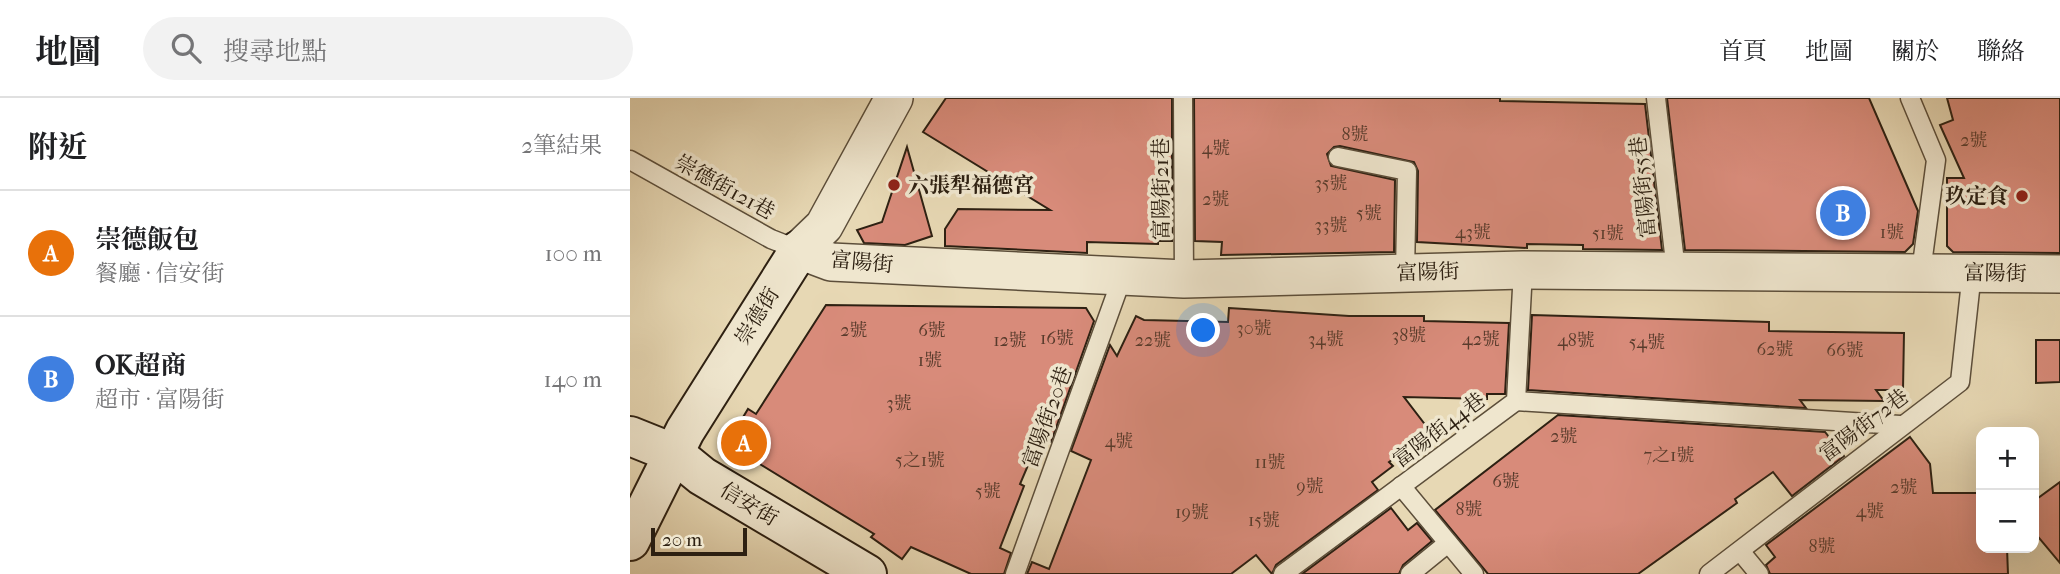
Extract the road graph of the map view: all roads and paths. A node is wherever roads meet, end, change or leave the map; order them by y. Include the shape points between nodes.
1 (894, 98) edge
2 (1183, 98) edge
3 (1656, 98) edge
4 (1910, 98) edge
5 (1338, 157) dead end
6 (630, 160) edge
7 (799, 250) junction
8 (1523, 270) junction
9 (1675, 271) junction
10 (1921, 272) junction
11 (1972, 272) junction
12 (1405, 273) junction
13 (2060, 274) edge
14 (1123, 275) junction
15 (1184, 279) junction
16 (1517, 401) junction
17 (1900, 425) junction
18 (630, 436) edge
19 (675, 454) junction
20 (1401, 486) junction
21 (630, 541) edge
22 (1448, 542) junction
23 (1740, 551) junction
24 (867, 574) edge
25 (1015, 574) edge
26 (1283, 574) edge
27 (1410, 574) edge
28 (1474, 574) edge
29 (1710, 574) edge
30 (1759, 574) edge

1 - 7 street, 崇德街 via 824,226
2 - 15 lane, 富陽街21巷
3 - 9 lane, 富陽街55巷
4 - 10 lane via 1936,160
5 - 12 lane via 1408,171
6 - 7 lane, 崇德街121巷
7 - 14 street, 富陽街 via 831,262
7 - 19 street, 崇德街
8 - 9 street, 富陽街
8 - 12 street, 富陽街
8 - 16 lane, 富陽街44巷
9 - 10 street, 富陽街
10 - 11 street, 富陽街
11 - 13 street, 富陽街
11 - 17 lane, 富陽街72巷 via 1960,382
12 - 15 street, 富陽街
14 - 15 street, 富陽街
14 - 25 lane, 富陽街20巷
16 - 17 lane
16 - 20 lane, 富陽街44巷
17 - 23 lane, 富陽街72巷
18 - 19 street, 信安街
19 - 21 street, 崇德街
19 - 24 street, 信安街 via 702,476
20 - 22 lane
20 - 26 lane, 富陽街44巷
22 - 27 lane
22 - 28 lane
23 - 29 lane, 富陽街72巷
23 - 30 lane

